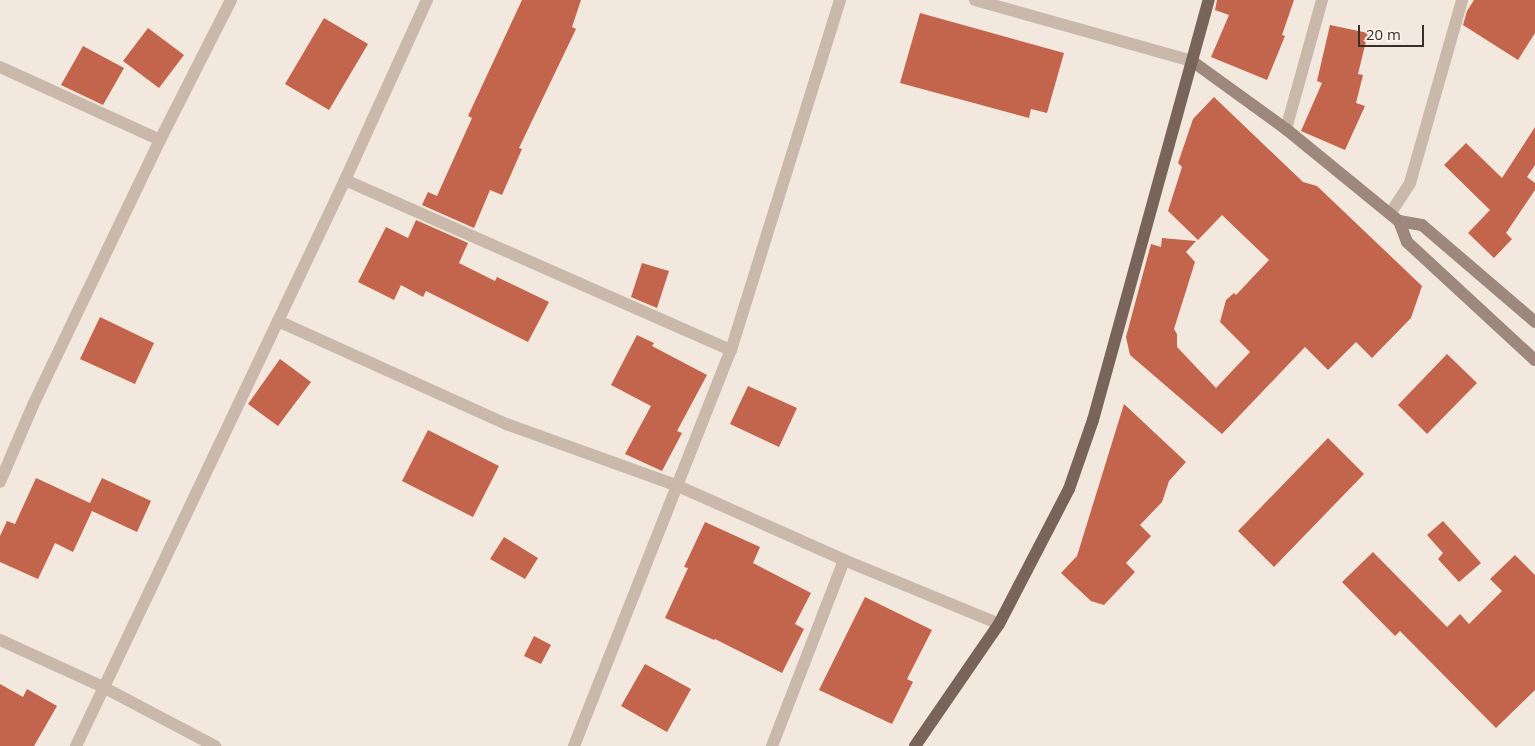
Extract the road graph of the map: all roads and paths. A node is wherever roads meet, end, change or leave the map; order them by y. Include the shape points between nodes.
1 (231, 0) edge
2 (427, 0) edge
3 (840, 0) edge
4 (975, 0) edge
5 (1209, 0) edge
6 (1322, 0) edge
7 (1462, 0) edge
8 (1192, 61) junction
9 (0, 67) edge
10 (1286, 129) junction
11 (160, 140) junction
12 (345, 180) junction
13 (1394, 218) junction
14 (278, 321) junction
15 (1535, 322) edge
16 (731, 350) junction
17 (1533, 355) edge
18 (0, 482) edge
19 (678, 486) junction
20 (844, 560) junction
21 (999, 624) junction
22 (0, 640) edge
23 (103, 687) junction
24 (76, 746) edge
25 (215, 746) edge
26 (574, 746) edge
27 (772, 746) edge
28 (915, 746) edge

1 - 11 street
2 - 12 street
3 - 16 street
4 - 8 street
5 - 8 main road
6 - 10 street
7 - 13 street via 1410,183
8 - 10 street
8 - 21 main road via 1093,420 1069,489
9 - 11 street
10 - 13 street
11 - 18 street via 33,405
12 - 14 street
12 - 16 street
13 - 15 street via 1422,225
13 - 17 street via 1407,242
14 - 19 street via 506,424
14 - 23 street
16 - 19 street
19 - 20 street
19 - 26 street
20 - 21 street
20 - 27 street
21 - 28 main road
22 - 23 street
23 - 24 street
23 - 25 street

